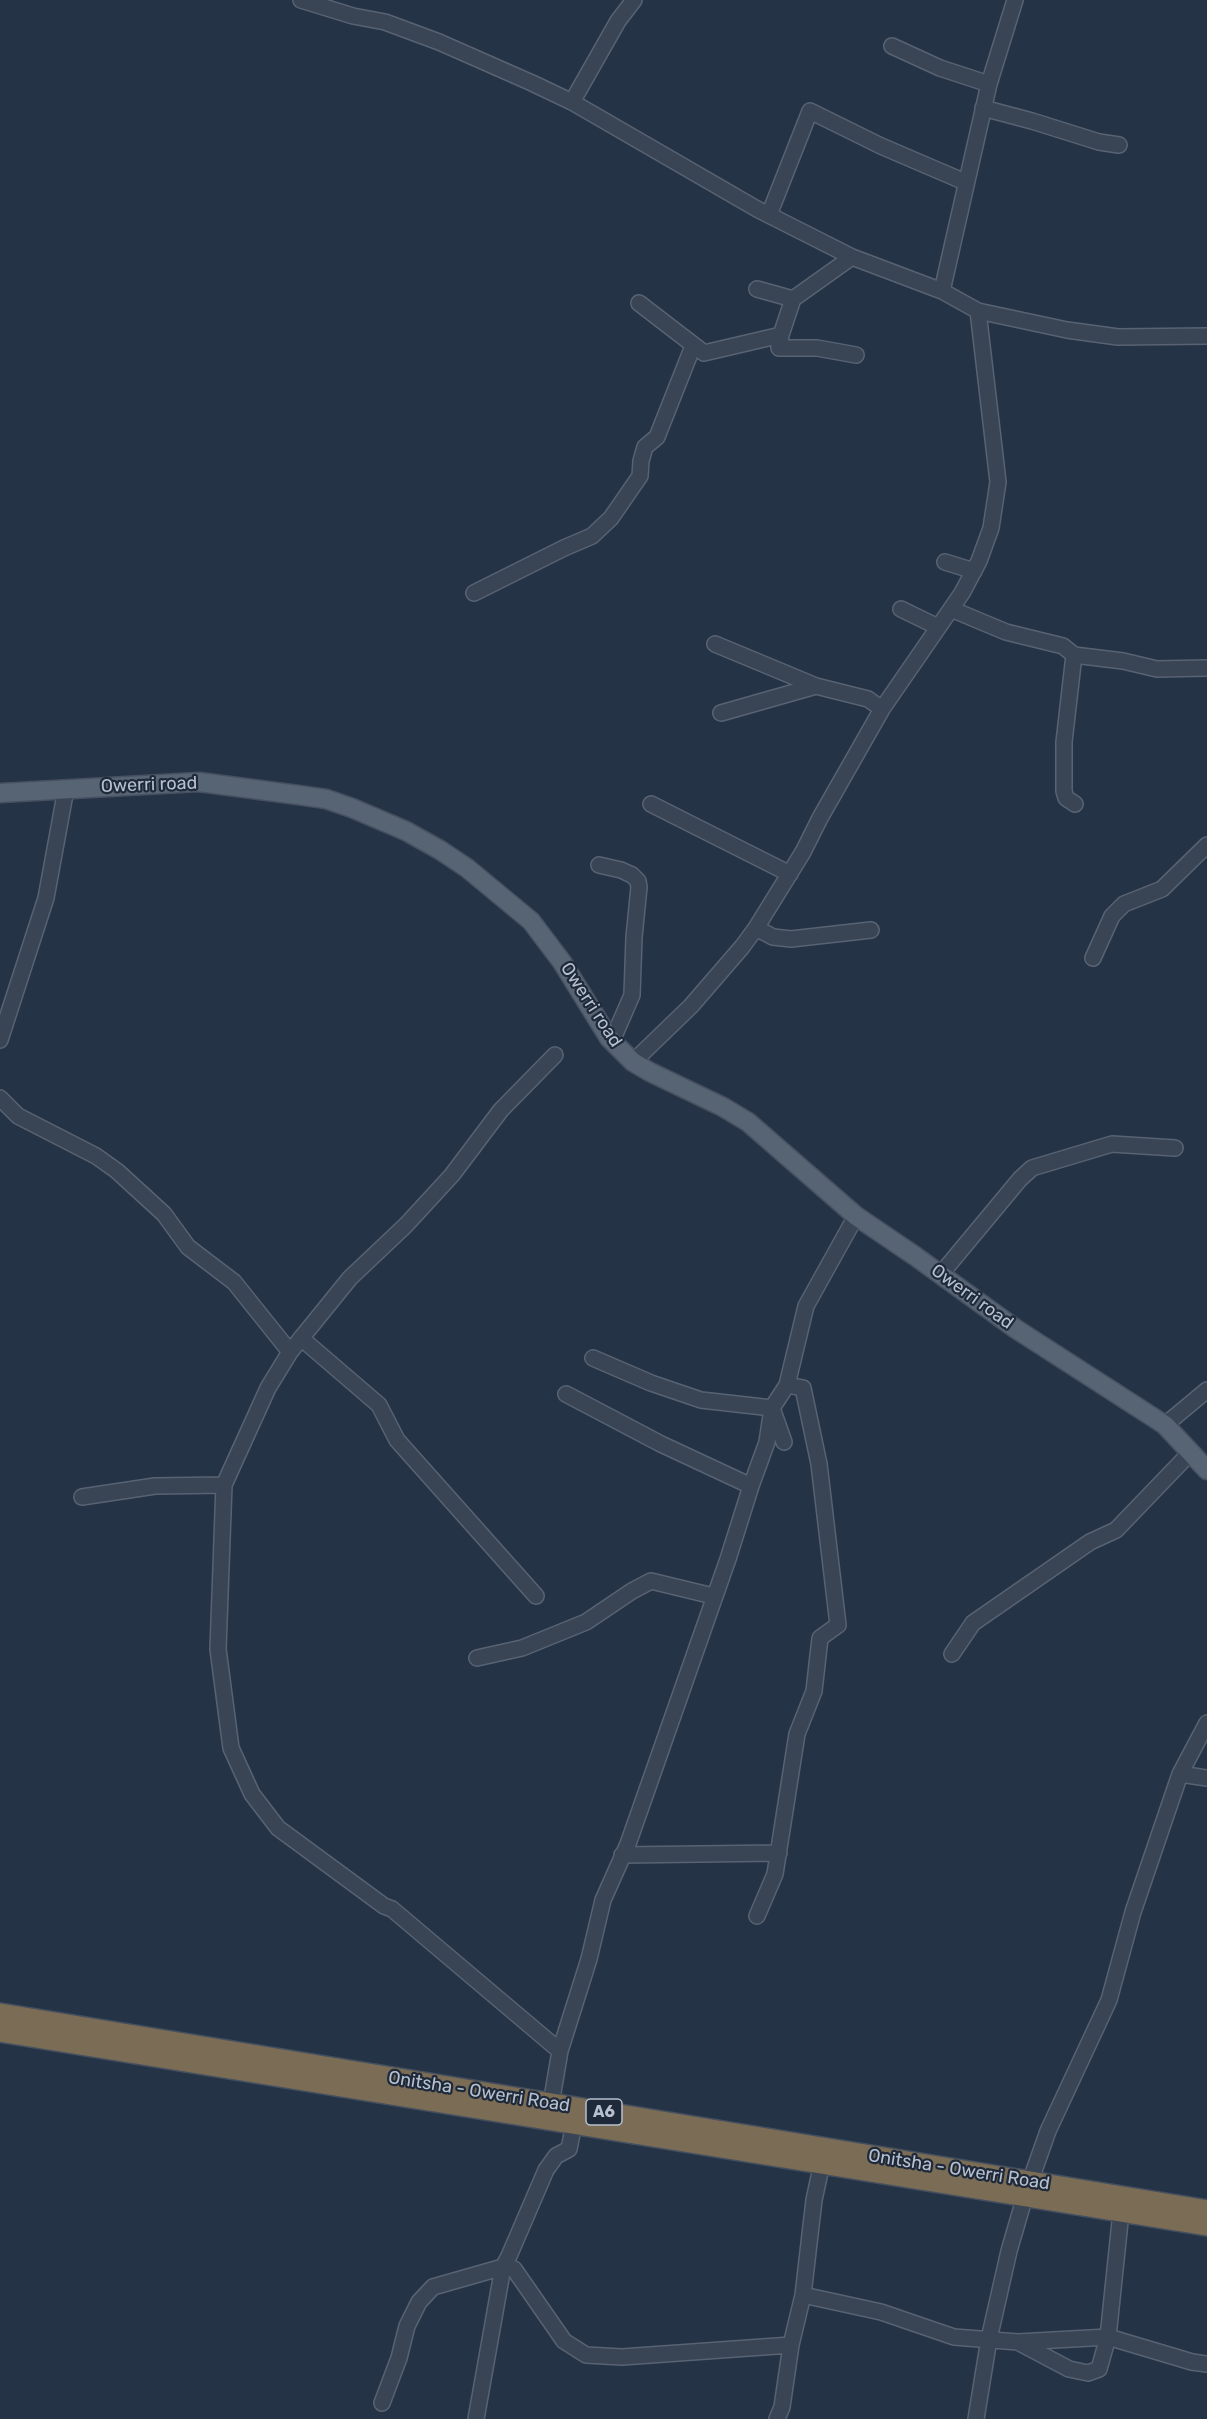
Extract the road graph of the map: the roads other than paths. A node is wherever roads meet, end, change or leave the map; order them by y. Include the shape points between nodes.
1 (301, 0) edge
2 (634, 0) edge
3 (1015, 0) edge
4 (892, 46) dead end
5 (989, 84) junction
6 (572, 102) junction
7 (983, 108) junction
8 (1119, 145) dead end
9 (965, 182) junction
10 (769, 215) junction
11 (852, 257) junction
12 (757, 289) dead end
13 (942, 291) junction
14 (793, 299) junction
15 (639, 303) dead end
16 (978, 311) junction
17 (781, 335) junction
18 (1207, 336) edge
19 (693, 346) junction
20 (856, 355) dead end
21 (945, 562) dead end
22 (974, 571) junction
23 (474, 592) dead end
24 (902, 609) dead end
25 (951, 609) junction
26 (938, 627) junction
27 (715, 644) dead end
28 (1074, 655) junction
29 (1207, 668) edge
30 (816, 686) junction
31 (882, 709) junction
32 (721, 713) dead end
33 (66, 789) junction
34 (0, 793) edge
35 (651, 804) dead end
36 (1075, 804) dead end
37 (1207, 845) edge
38 (599, 865) dead end
39 (790, 874) junction
40 (756, 928) junction
41 (871, 930) dead end
42 (1093, 958) dead end
43 (0, 1040) edge
44 (612, 1041) junction
45 (555, 1055) dead end
46 (633, 1062) junction
47 (0, 1098) edge
48 (1175, 1148) dead end
49 (856, 1216) junction
50 (941, 1274) junction
51 (301, 1338) junction
52 (290, 1352) junction
53 (593, 1358) dead end
54 (787, 1385) junction
55 (1207, 1390) edge
56 (566, 1394) dead end
57 (772, 1408) junction
58 (1165, 1425) junction
59 (784, 1442) dead end
60 (1190, 1452) junction
61 (1207, 1470) edge
62 (224, 1485) junction
63 (751, 1486) junction
64 (82, 1497) dead end
65 (536, 1596) dead end
66 (713, 1596) junction
67 (952, 1654) dead end
68 (477, 1658) dead end
69 (1207, 1723) edge
70 (1180, 1774) junction
71 (1207, 1778) edge
72 (779, 1853) junction
73 (622, 1855) junction
74 (757, 1916) dead end
75 (0, 2014) edge
76 (0, 2031) edge
77 (560, 2051) junction
78 (551, 2104) junction
79 (574, 2124) junction
80 (822, 2163) junction
81 (1027, 2189) junction
82 (1207, 2211) edge
83 (1121, 2212) junction
84 (1207, 2226) edge
85 (503, 2267) junction
86 (803, 2295) junction
87 (1108, 2337) junction
88 (989, 2339) junction
89 (1018, 2342) junction
90 (791, 2344) junction
91 (1207, 2364) edge
92 (382, 2403) dead end
93 (476, 2419) edge
94 (777, 2419) edge
95 (976, 2419) edge

1 - 6 street via 414,32
2 - 6 street
3 - 5 street
4 - 5 street
5 - 7 street
6 - 10 street
7 - 8 street
7 - 9 street
9 - 10 street via 810,111
9 - 13 street
10 - 11 street
11 - 13 street
11 - 14 street
12 - 14 street
13 - 16 street
14 - 17 street
15 - 19 street
16 - 18 street via 1118,337
16 - 22 street via 998,482 991,528
17 - 19 street via 704,353
17 - 20 street via 779,348 816,348
19 - 23 street via 657,437 645,447 640,476 611,518 592,536
21 - 22 street
22 - 25 street
24 - 26 street
25 - 26 street
25 - 28 street via 1006,632 1063,646
26 - 31 street
27 - 30 street
28 - 29 street via 1157,669
28 - 36 street via 1064,742 1064,791
30 - 31 street via 868,699
30 - 32 street
31 - 39 street
33 - 34 main road, Owerri road
33 - 43 street via 46,898
33 - 44 main road, Owerri road via 199,782 326,800 388,823 467,868 531,921
35 - 39 street
37 - 42 street via 1162,889 1124,904 1112,916
38 - 44 street via 632,875 639,887 632,995
39 - 40 street
40 - 41 street via 773,937 791,939
40 - 46 street via 691,1006
44 - 46 main road, Owerri road
45 - 51 street via 501,1110 452,1175 350,1278
46 - 49 main road, Owerri road via 748,1122
47 - 52 street via 18,1116 117,1171 164,1214 188,1247 234,1282
48 - 50 street via 1112,1144 1032,1168
49 - 50 main road, Owerri road
49 - 54 street via 806,1306
50 - 58 main road, Owerri road via 1016,1329
51 - 52 street
51 - 65 street via 379,1405 397,1440
52 - 62 street via 268,1388
53 - 57 street via 701,1400
54 - 57 street
54 - 72 street via 802,1388 817,1453 838,1625 820,1638 814,1691 797,1734
55 - 58 street
56 - 63 street
57 - 59 street
57 - 63 street via 767,1442
58 - 60 main road, Owerri road
60 - 61 main road, Owerri road
60 - 67 street via 1116,1530 1090,1542 973,1623
62 - 64 street via 155,1486
62 - 77 street via 218,1649 231,1748 252,1794 278,1828 392,1909
63 - 66 street
66 - 68 street via 651,1581 586,1622 522,1648
66 - 73 street
69 - 70 street
70 - 71 street
70 - 81 street via 1133,1912 1109,2000 1048,2131
72 - 73 street
72 - 74 street via 775,1874
73 - 77 street via 603,1900
75 - 78 highway, Onitsha - Owerri Road / A6
76 - 79 highway, Onitsha - Owerri Road / A6
77 - 78 street
78 - 81 highway, Onitsha - Owerri Road / A6
79 - 80 highway, Onitsha - Owerri Road / A6
79 - 85 street via 569,2149 556,2156 546,2170
80 - 81 highway, Onitsha - Owerri Road / A6
80 - 86 street
81 - 82 highway, Onitsha - Owerri Road / A6
81 - 83 highway, Onitsha - Owerri Road / A6
81 - 88 street
83 - 84 highway, Onitsha - Owerri Road / A6
83 - 87 street
85 - 90 street via 514,2269 564,2341 586,2355
85 - 92 street via 433,2287 419,2302 407,2325
85 - 93 street
86 - 88 street via 881,2312 954,2337
86 - 90 street
87 - 89 street
87 - 89 street via 1099,2369 1088,2373 1069,2369
87 - 91 street
88 - 89 street
88 - 95 street
90 - 94 street

